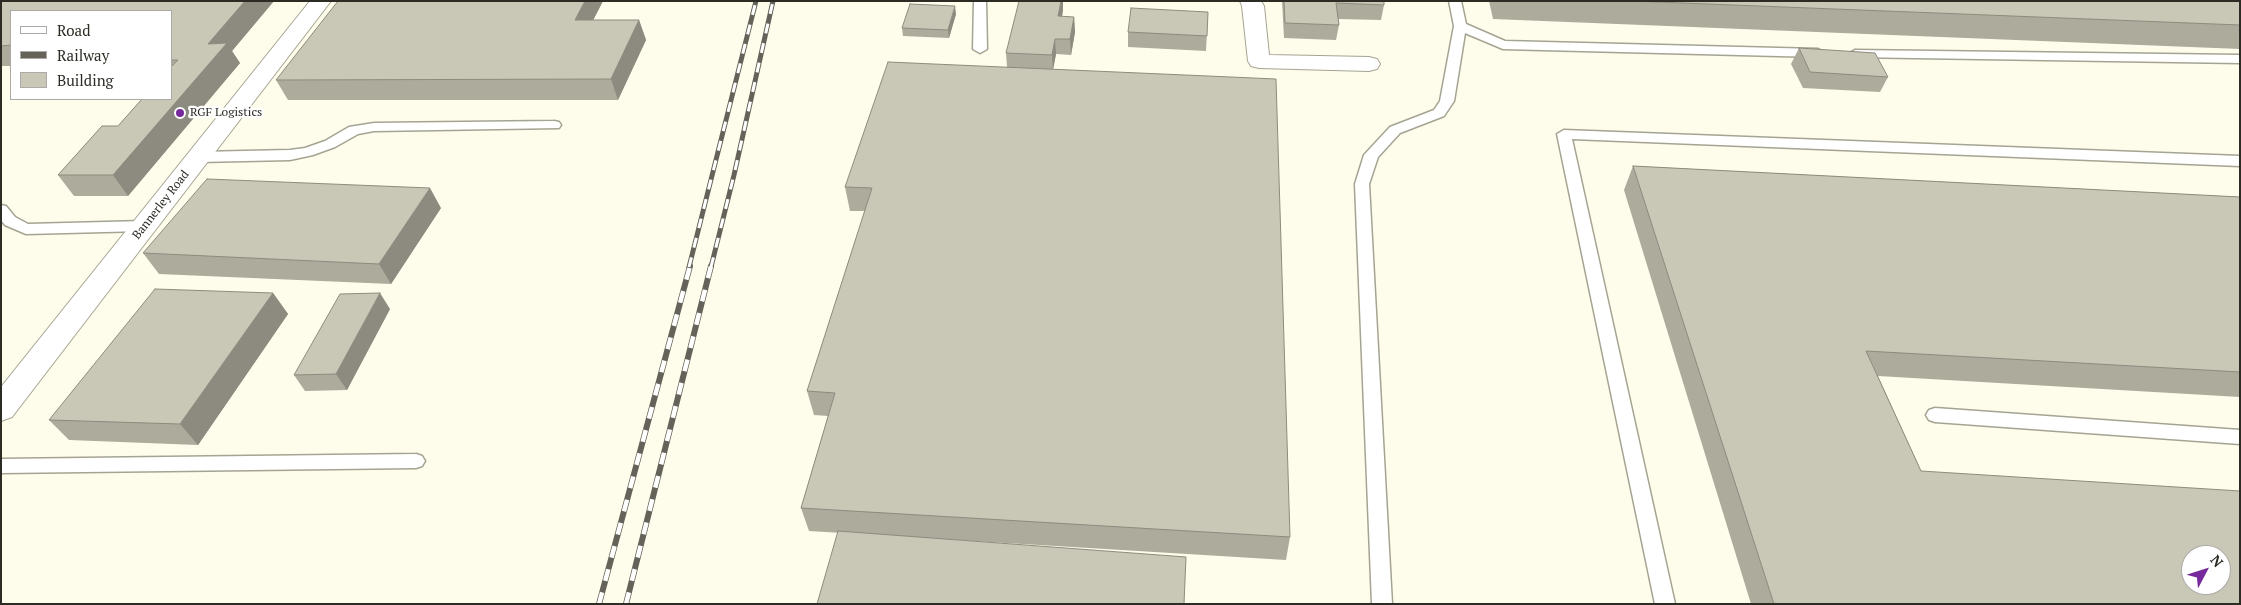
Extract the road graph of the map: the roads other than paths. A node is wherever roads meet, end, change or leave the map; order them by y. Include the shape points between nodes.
1 (321, 1) edge
2 (980, 1) edge
3 (1250, 1) edge
4 (1455, 1) edge
5 (1460, 26) junction
6 (980, 49) dead end
7 (2240, 59) edge
8 (1369, 64) dead end
9 (554, 124) dead end
10 (199, 158) junction
11 (2240, 161) edge
12 (1, 210) edge
13 (144, 226) junction
14 (1, 409) edge
15 (1935, 415) dead end
16 (2240, 437) edge
17 (416, 461) dead end
18 (1, 466) edge
19 (1382, 604) edge
20 (1665, 604) edge

1 - 10 street, Bannerley Road
2 - 6 lane
3 - 8 street via 1259,61
4 - 5 lane
5 - 7 lane via 1503,45 1840,54
5 - 19 lane via 1447,101 1439,113 1395,130 1371,155 1362,184
9 - 10 lane via 374,127 354,130 308,152
10 - 13 street, Bannerley Road
11 - 20 lane via 1564,134
12 - 13 lane via 10,221 26,229
13 - 14 street, Bannerley Road
15 - 16 lane
17 - 18 lane

